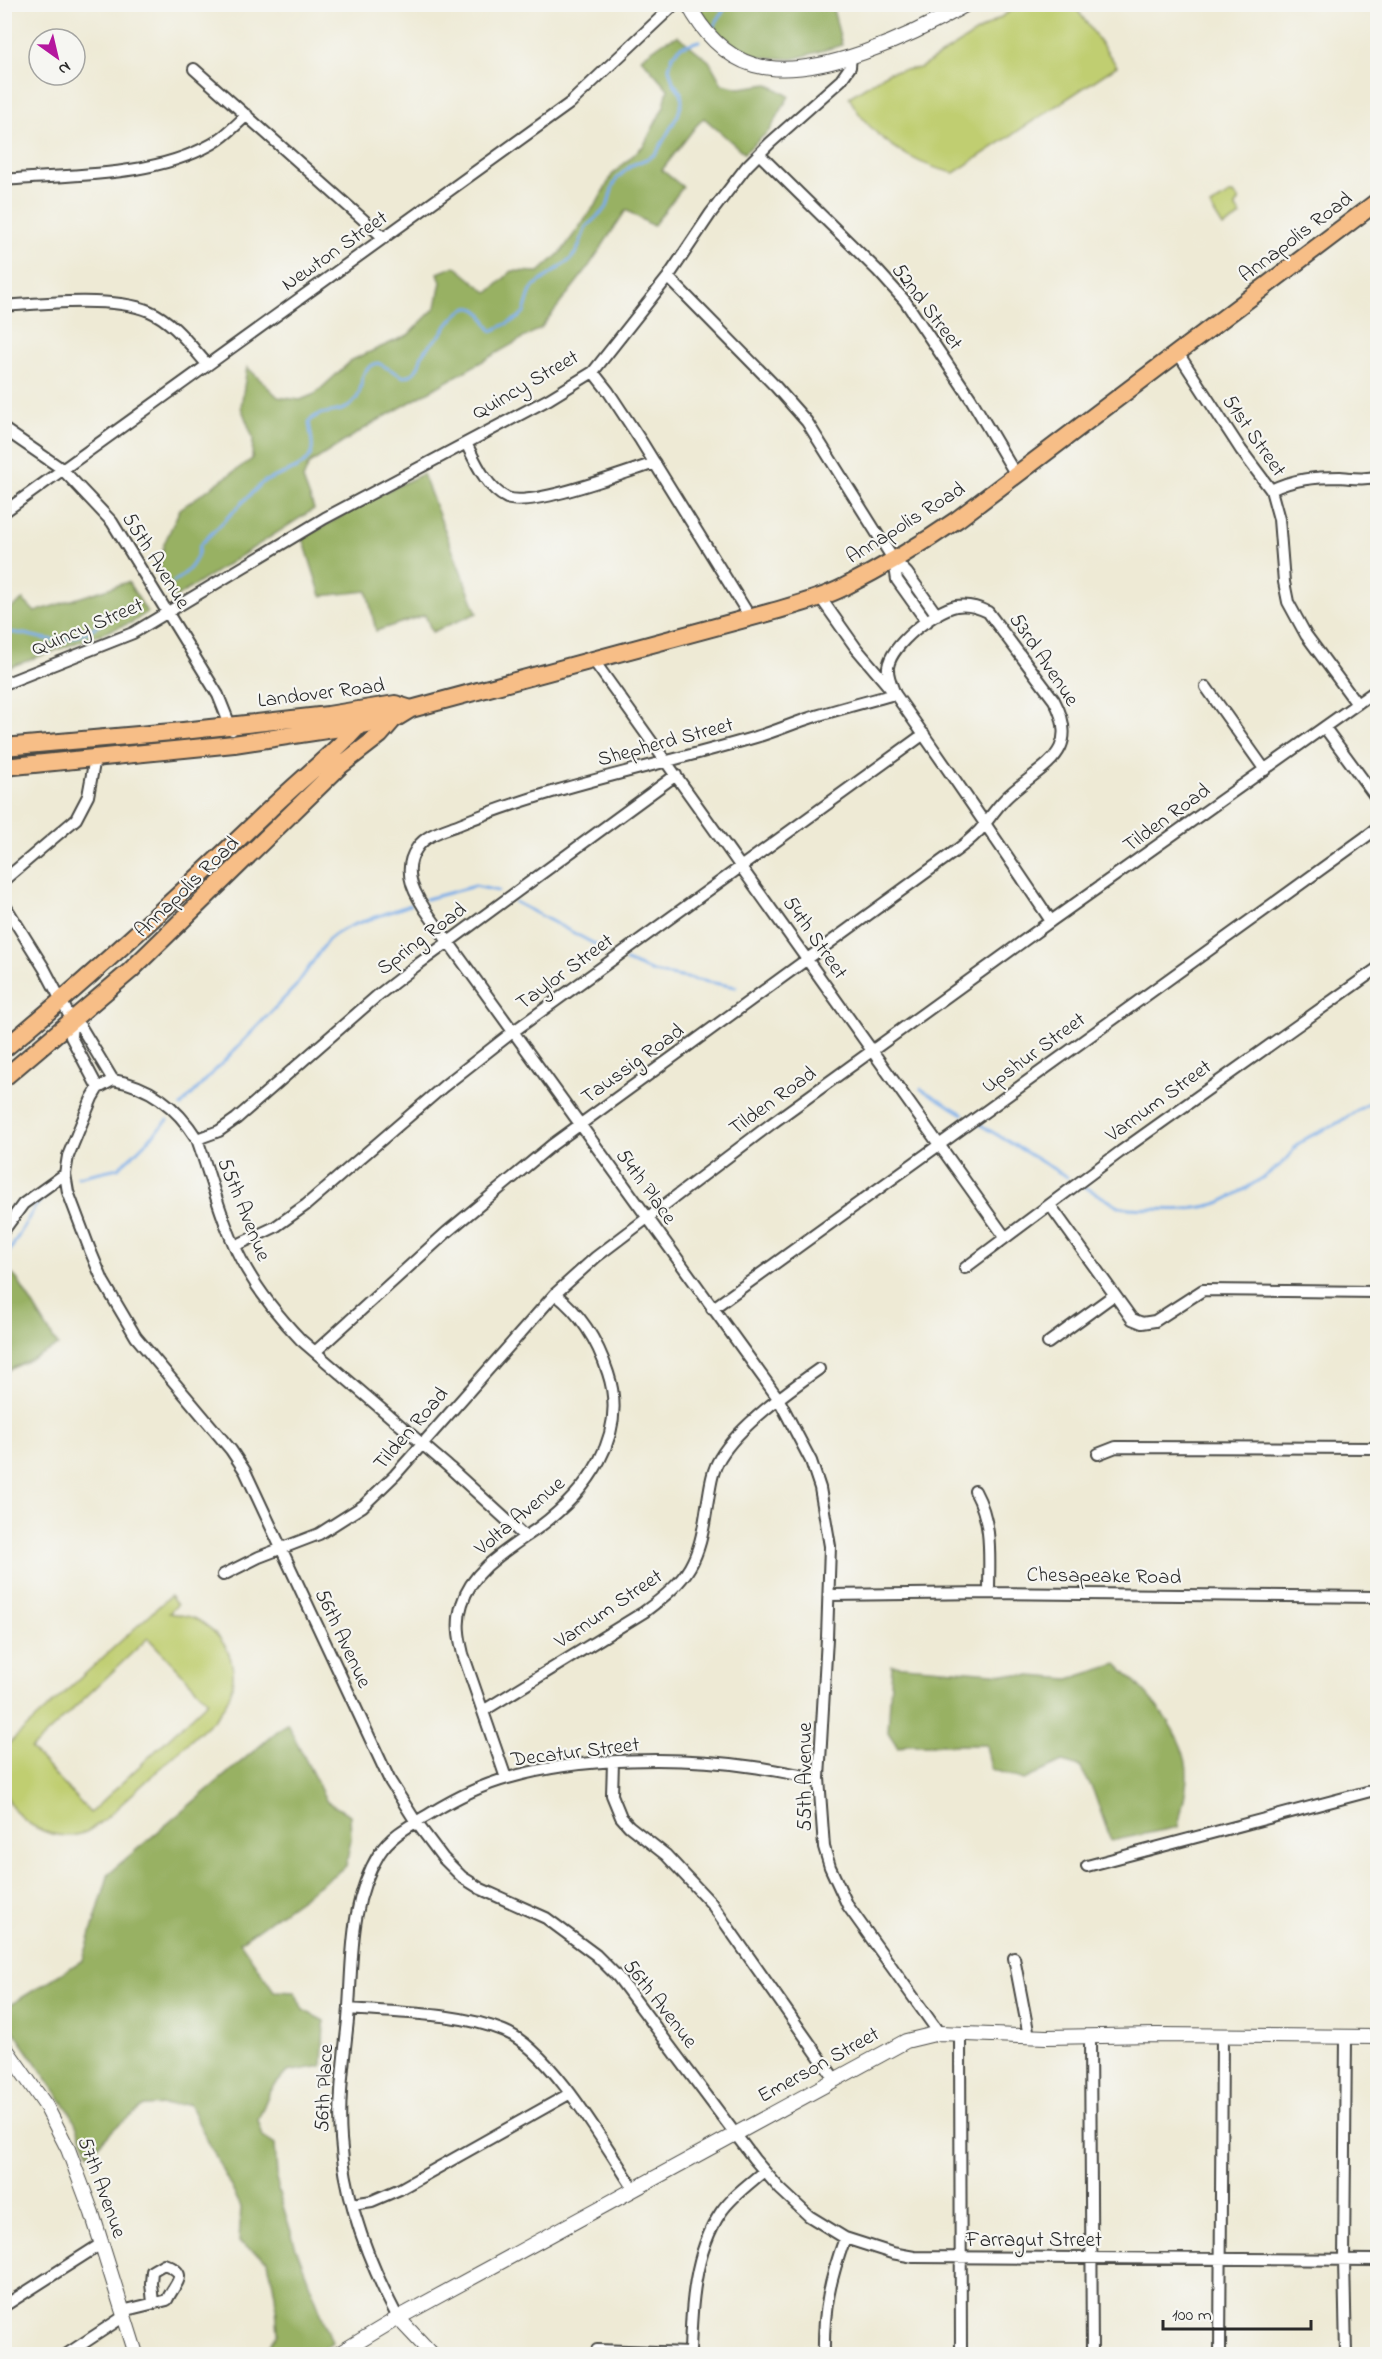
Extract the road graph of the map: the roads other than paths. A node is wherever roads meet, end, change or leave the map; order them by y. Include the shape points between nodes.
1 (675, 4) edge
2 (688, 4) edge
3 (967, 4) edge
4 (851, 56) junction
5 (194, 69) dead end
6 (247, 115) junction
7 (759, 154) junction
8 (4, 180) edge
9 (1377, 201) edge
10 (384, 238) junction
11 (668, 277) junction
12 (4, 306) edge
13 (1178, 353) junction
14 (207, 364) junction
15 (593, 372) junction
16 (4, 429) edge
17 (466, 443) junction
18 (655, 463) junction
19 (62, 469) junction
20 (1016, 475) junction
21 (1377, 476) edge
22 (1270, 490) junction
23 (4, 512) edge
24 (894, 559) junction
25 (820, 597) junction
26 (168, 613) junction
27 (937, 615) junction
28 (750, 617) junction
29 (927, 622) junction
30 (594, 661) junction
31 (4, 684) edge
32 (1206, 687) dead end
33 (1377, 689) edge
34 (895, 694) junction
35 (1357, 704) junction
36 (374, 708) junction
37 (411, 709) junction
38 (393, 720) junction
39 (362, 724) junction
40 (232, 725) junction
41 (1325, 728) junction
42 (317, 733) junction
43 (924, 734) junction
44 (234, 744) junction
45 (4, 747) edge
46 (329, 754) junction
47 (95, 758) junction
48 (666, 761) junction
49 (4, 767) edge
50 (1265, 770) junction
51 (676, 775) junction
52 (1377, 800) edge
53 (986, 823) junction
54 (1377, 828) edge
55 (447, 830) joint
56 (741, 866) junction
57 (4, 880) edge
58 (4, 903) edge
59 (1051, 921) junction
60 (447, 941) junction
61 (807, 959) junction
62 (1377, 968) edge
63 (62, 1001) junction
64 (72, 1021) junction
65 (514, 1031) junction
66 (4, 1049) edge
67 (873, 1051) junction
68 (4, 1078) edge
69 (113, 1080) junction
70 (98, 1088) junction
71 (579, 1124) junction
72 (197, 1139) junction
73 (939, 1144) junction
74 (65, 1174) junction
75 (1050, 1205) junction
76 (646, 1218) junction
77 (4, 1230) edge
78 (1005, 1237) junction
79 (235, 1246) junction
80 (965, 1268) dead end
81 (1377, 1292) edge
82 (555, 1294) junction
83 (1116, 1298) junction
84 (712, 1309) junction
85 (1048, 1342) dead end
86 (315, 1352) junction
87 (819, 1369) dead end
88 (778, 1398) junction
89 (422, 1444) junction
90 (1377, 1448) edge
91 (1098, 1454) dead end
92 (975, 1491) dead end
93 (524, 1536) junction
94 (282, 1548) junction
95 (223, 1575) dead end
96 (989, 1593) junction
97 (829, 1595) junction
98 (1377, 1597) edge
99 (483, 1711) junction
100 (613, 1761) junction
101 (506, 1778) junction
102 (819, 1778) junction
103 (1377, 1789) edge
104 (416, 1822) junction
105 (1087, 1866) dead end
106 (1014, 1958) dead end
107 (349, 2008) junction
108 (939, 2033) junction
109 (960, 2034) junction
110 (1029, 2036) junction
111 (1090, 2036) junction
112 (1222, 2036) junction
113 (1346, 2037) junction
114 (1377, 2037) edge
115 (4, 2046) edge
116 (834, 2078) junction
117 (569, 2094) junction
118 (736, 2135) junction
119 (764, 2171) junction
120 (634, 2189) junction
121 (352, 2204) junction
122 (845, 2238) junction
123 (101, 2244) junction
124 (962, 2258) junction
125 (1091, 2259) junction
126 (1220, 2259) junction
127 (1344, 2260) junction
128 (1377, 2260) edge
129 (153, 2303) dead end
130 (4, 2306) edge
131 (123, 2314) junction
132 (398, 2318) junction
133 (597, 2350) dead end
134 (690, 2354) edge
135 (67, 2355) edge
136 (136, 2355) edge
137 (338, 2355) edge
138 (432, 2355) edge
139 (824, 2355) edge
140 (961, 2355) edge
141 (1092, 2355) edge
142 (1220, 2355) edge
143 (1346, 2355) edge

1 - 10 street, Newton Street via 569,104
2 - 4 street via 716,42 755,65 799,68
3 - 4 street via 909,34
4 - 7 street, Quincy Street via 850,67 841,80
5 - 6 street
6 - 8 street via 214,144 184,158 109,172
6 - 10 street
7 - 11 street, Quincy Street via 733,183
7 - 20 street, 52nd Street via 905,301
9 - 13 main road, Annapolis Road
10 - 14 street, Newton Street
11 - 15 street, Quincy Street
11 - 24 street via 807,422
12 - 14 street via 132,306 149,311 174,328
13 - 20 main road, Annapolis Road
13 - 22 street, 51st Street
14 - 19 street, Newton Street
15 - 17 street, Quincy Street
15 - 18 street
16 - 19 street, 55th Avenue
17 - 18 street via 493,487 516,500 539,498
17 - 26 street, Quincy Street via 325,518
18 - 28 street
19 - 23 street, Newton Street
19 - 26 street, 55th Avenue via 112,522
20 - 24 main road, Annapolis Road
21 - 22 street via 1302,479
22 - 35 street, 51st Street via 1279,519 1288,602
24 - 25 main road, Annapolis Road
24 - 27 street
24 - 29 street via 897,580
25 - 28 main road, Annapolis Road
25 - 34 street
26 - 31 street, Quincy Street via 108,644
26 - 40 street, 55th Avenue
27 - 29 street, 53rd Avenue
27 - 53 street, 53rd Avenue via 966,605 988,612 1054,700 1065,727 1058,754 1008,796
28 - 30 main road, Annapolis Road
29 - 34 street, 53rd Avenue via 891,658 888,673
30 - 37 main road, Annapolis Road
30 - 48 street, 54th Street
32 - 50 street
33 - 35 street, Tilden Road
34 - 43 street
34 - 48 street, Shepherd Street
35 - 41 street, Tilden Road
36 - 37 main road, Landover Road via 396,704
36 - 39 main road, Annapolis Road
36 - 40 main road, Landover Road
37 - 38 main road, Landover Road
38 - 39 main road, Landover Road
38 - 64 main road, Annapolis Road via 340,766 161,942
39 - 42 main road, Landover Road
39 - 46 main road, Annapolis Road
40 - 44 street, 55th Avenue
40 - 45 main road, Landover Road
41 - 50 street, Tilden Road
41 - 52 street
42 - 44 main road, Landover Road
42 - 46 main road
43 - 53 street
43 - 56 street, Taylor Street
44 - 47 main road, Landover Road
46 - 63 main road, Annapolis Road
47 - 49 main road, Landover Road
47 - 57 street via 88,796 76,819
48 - 51 street, 54th Street
48 - 55 street, Shepherd Street via 528,799
50 - 59 street, Tilden Road
51 - 56 street, 54th Street
51 - 60 street, Spring Road
53 - 59 street
53 - 61 street, Taussig Road via 950,855
54 - 73 street, Upshur Street
55 - 60 street, 54th Place via 429,836 418,846 410,870 418,900
56 - 61 street, 54th Street
56 - 65 street, Taylor Street
58 - 63 street
59 - 67 street, Tilden Road
60 - 65 street, 54th Place
60 - 72 street, Spring Road via 377,996 236,1119
61 - 67 street, 54th Street
61 - 71 street, Taussig Road
62 - 75 street, Varnum Street
63 - 64 street
63 - 66 main road, Annapolis Road
64 - 68 main road, Annapolis Road
64 - 69 street via 81,1027
64 - 70 street via 71,1037
65 - 71 street, 54th Place
65 - 79 street, Taylor Street via 306,1205 275,1227
67 - 73 street, 54th Street
67 - 76 street, Tilden Road
69 - 70 street
69 - 72 street, 55th Avenue via 146,1090 169,1104
70 - 74 street, 56th Avenue via 73,1141
71 - 76 street, 54th Place
71 - 86 street, Taussig Road via 472,1210
72 - 79 street, 55th Avenue
73 - 78 street, 54th Street
73 - 84 street, Upshur Street
74 - 77 street via 33,1195
74 - 94 street, 56th Avenue via 78,1220 119,1310 136,1337 231,1450
75 - 78 street, Varnum Street
75 - 83 street
76 - 82 street, Tilden Road
76 - 84 street, 54th Place
78 - 80 street, Varnum Street
79 - 86 street, 55th Avenue via 269,1304
81 - 83 street via 1203,1290 1164,1317 1142,1323 1132,1319
82 - 89 street, Tilden Road
82 - 93 street, Volta Avenue via 582,1322 603,1358 614,1396 614,1413 605,1450 587,1482 566,1505
83 - 85 street
84 - 88 street, 54th Place
86 - 89 street, 55th Avenue
87 - 88 street, Varnum Street
88 - 97 street, 54th Place via 811,1461 820,1488 830,1545
88 - 99 street, Varnum Street via 720,1458 712,1475 703,1536 685,1577 644,1612
89 - 93 street, 55th Avenue
89 - 94 street, Tilden Road via 363,1506 319,1534
90 - 91 street via 1116,1448
92 - 96 street via 984,1508 990,1538
93 - 99 street, Volta Avenue via 471,1585 458,1620 458,1634
94 - 95 street, Tilden Road
94 - 104 street, 56th Avenue via 378,1755
96 - 97 street, Chesapeake Road
96 - 98 street, Chesapeake Road
97 - 102 street, 55th Avenue
99 - 101 street, Volta Avenue
100 - 101 street, Decatur Street
100 - 102 street, Decatur Street via 753,1767
100 - 116 street via 612,1795 621,1817 666,1855 711,1903
101 - 104 street, Decatur Street
102 - 108 street, 55th Avenue via 824,1847 839,1887 869,1938
103 - 105 street
104 - 107 street, 56th Place via 389,1841 370,1872 356,1918
104 - 118 street, 56th Avenue via 462,1877 546,1918 596,1955 618,1977
106 - 110 street
107 - 117 street via 461,2020 506,2031 536,2052
107 - 121 street, 56th Place via 340,2114 344,2168
108 - 109 street, Emerson Street
108 - 116 street, Emerson Street via 906,2041
109 - 110 street, Emerson Street
109 - 124 street
110 - 111 street, Emerson Street
111 - 112 street, Emerson Street
111 - 125 street
112 - 113 street, Emerson Street
112 - 126 street
113 - 114 street, Emerson Street
113 - 127 street
115 - 123 street, 57th Avenue via 59,2128
116 - 118 street, Emerson Street
117 - 120 street
117 - 121 street via 400,2190
118 - 119 street, Farragut Street
118 - 120 street, Emerson Street
119 - 122 street, Farragut Street via 808,2216
119 - 134 street via 721,2213 706,2243 697,2277
120 - 132 street, Emerson Street
121 - 132 street, 56th Place via 375,2271
122 - 124 street, Farragut Street via 892,2253
122 - 139 street via 825,2305
123 - 130 street
123 - 131 street, 57th Avenue
124 - 125 street, Farragut Street
124 - 140 street
125 - 126 street, Farragut Street
125 - 141 street
126 - 127 street, Farragut Street
126 - 142 street
127 - 128 street, Farragut Street
127 - 143 street
129 - 131 street
131 - 135 street
131 - 136 street, 57th Avenue
132 - 137 street, Emerson Street
132 - 138 street, 56th Place
133 - 134 street

